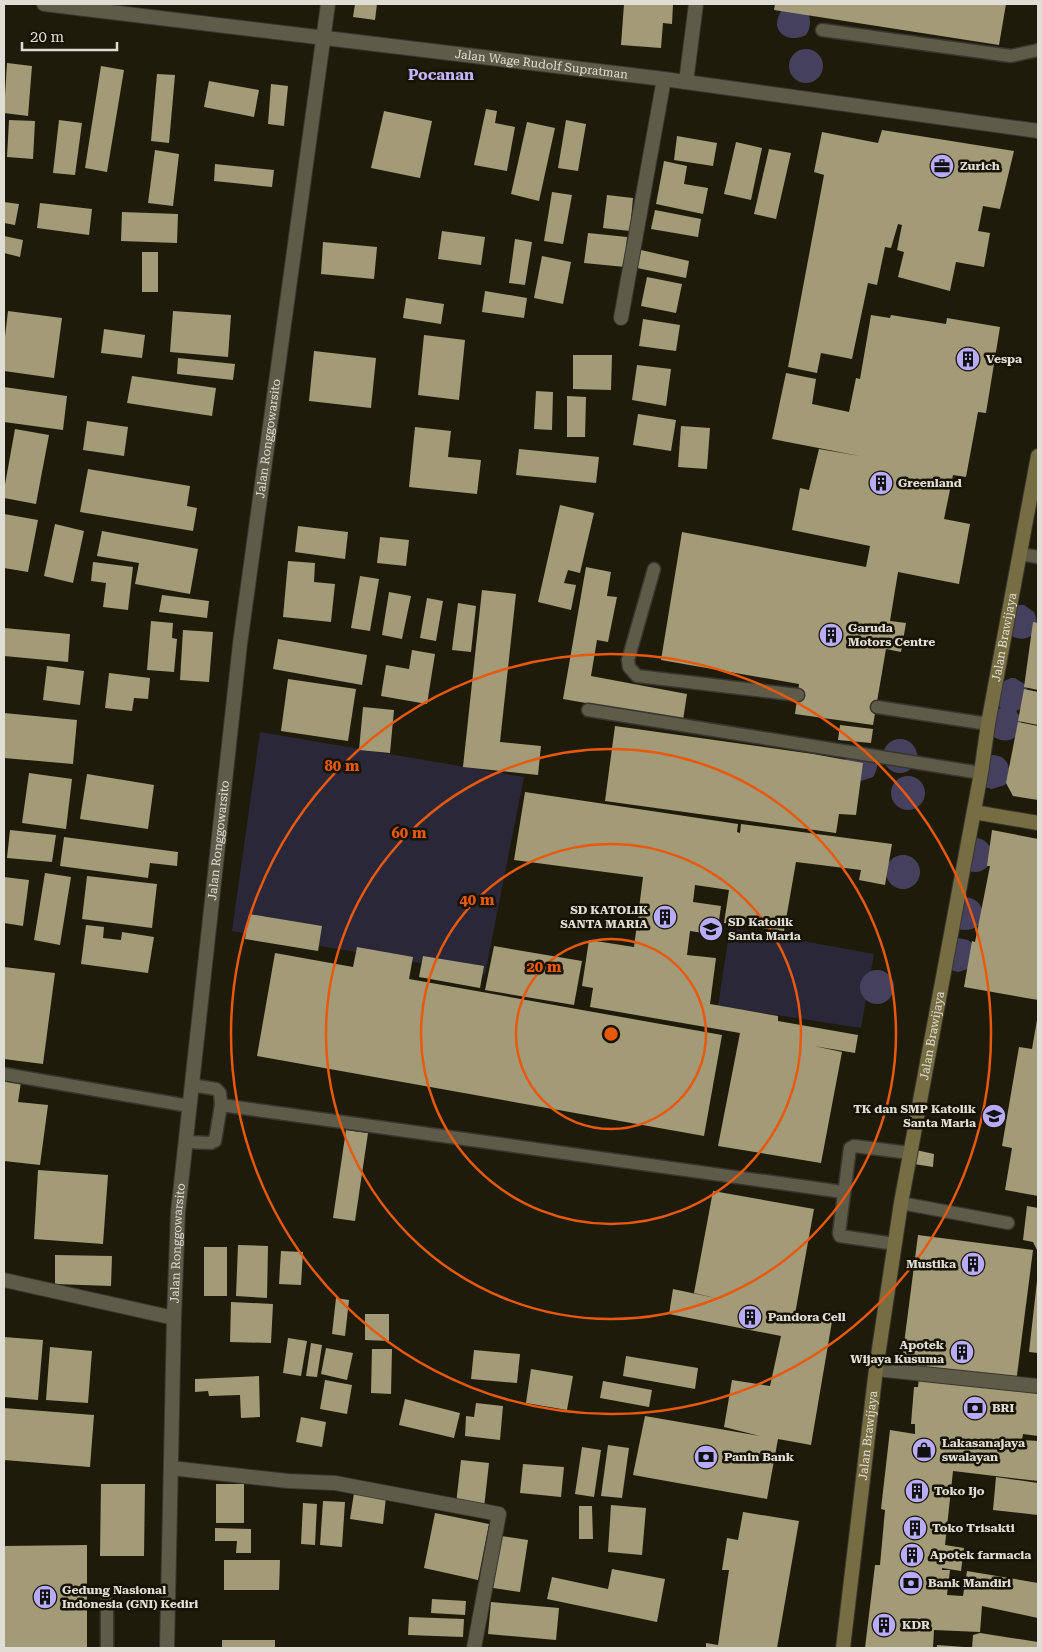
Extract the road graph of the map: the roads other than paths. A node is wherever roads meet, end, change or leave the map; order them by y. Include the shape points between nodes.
1 (44, 4) edge
2 (328, 4) edge
3 (696, 4) edge
4 (822, 30) dead end
5 (322, 37) junction
6 (1038, 50) edge
7 (664, 78) junction
8 (686, 82) junction
9 (1038, 131) edge
10 (621, 318) dead end
11 (1038, 456) edge
12 (1020, 554) junction
13 (1038, 557) edge
14 (654, 569) dead end
15 (798, 695) dead end
16 (877, 706) dead end
17 (588, 710) dead end
18 (988, 724) junction
19 (981, 773) junction
20 (974, 812) junction
21 (1038, 823) edge
22 (4, 1074) edge
23 (191, 1086) junction
24 (221, 1105) junction
25 (189, 1106) junction
26 (186, 1142) junction
27 (910, 1153) junction
28 (843, 1192) junction
29 (901, 1203) junction
30 (1008, 1223) dead end
31 (895, 1244) junction
32 (4, 1280) edge
33 (174, 1318) junction
34 (876, 1369) junction
35 (1038, 1386) edge
36 (171, 1468) junction
37 (107, 1602) dead end
38 (107, 1648) edge
39 (167, 1648) edge
40 (474, 1648) edge
41 (843, 1648) edge

1 - 5 street, Jalan Wage Rudolf Supratman
2 - 5 street, Jalan Ronggowarsito
3 - 8 street
4 - 6 lane via 1011,56
5 - 7 street, Jalan Wage Rudolf Supratman
5 - 23 street, Jalan Ronggowarsito via 240,644
7 - 8 street, Jalan Wage Rudolf Supratman
7 - 10 street
8 - 9 street, Jalan Wage Rudolf Supratman
11 - 12 main road, Jalan Brawijaya
12 - 13 lane
12 - 18 main road, Jalan Brawijaya
14 - 15 lane via 628,660 629,667 637,676
16 - 18 lane
17 - 19 lane
18 - 19 main road, Jalan Brawijaya
19 - 20 main road, Jalan Brawijaya
20 - 21 main road
20 - 27 main road, Jalan Brawijaya
22 - 25 lane
23 - 24 lane via 216,1089 220,1093
23 - 25 street, Jalan Ronggowarsito
24 - 26 lane via 215,1141
24 - 28 lane
25 - 26 street, Jalan Ronggowarsito
26 - 33 street, Jalan Ronggowarsito via 178,1212
27 - 28 lane via 850,1148
27 - 29 main road, Jalan Brawijaya
28 - 31 lane via 840,1236
29 - 30 lane
29 - 31 main road, Jalan Brawijaya
31 - 34 main road, Jalan Brawijaya
32 - 33 street
33 - 36 street, Jalan Ronggowarsito
34 - 35 street
34 - 41 main road, Jalan Brawijaya
36 - 39 street, Jalan Ronggowarsito
36 - 40 street via 334,1483 499,1514
37 - 38 lane

